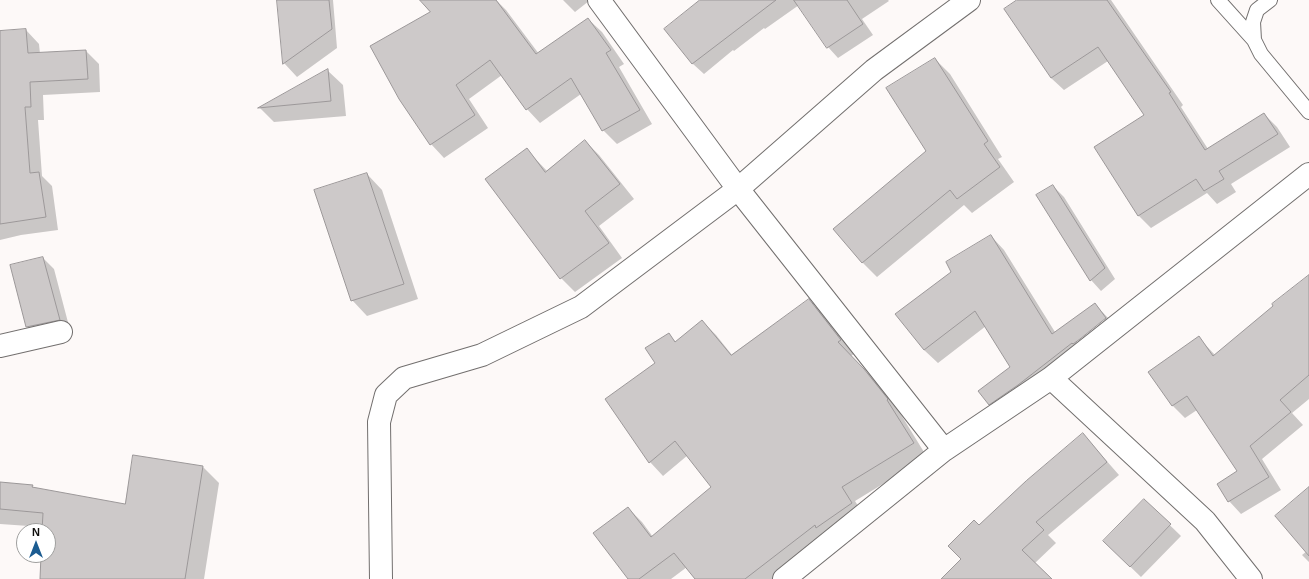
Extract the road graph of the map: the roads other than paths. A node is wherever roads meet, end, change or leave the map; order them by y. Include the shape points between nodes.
1 (599, 0) edge
2 (969, 0) edge
3 (1218, 0) edge
4 (1270, 0) edge
5 (1254, 40) junction
6 (1309, 112) edge
7 (1309, 174) edge
8 (738, 189) junction
9 (61, 332) dead end
10 (0, 346) edge
11 (1051, 378) junction
12 (944, 450) junction
13 (787, 578) edge
14 (381, 579) edge
15 (1251, 579) edge

1 - 8 street
2 - 8 street via 874,70
3 - 5 lane
4 - 5 lane via 1257,10 1253,22
5 - 6 lane via 1261,54
7 - 11 street
8 - 12 street
8 - 14 street via 581,307 482,355 404,378 386,394 379,422
9 - 10 street
11 - 12 street
11 - 15 street via 1205,521
12 - 13 street

